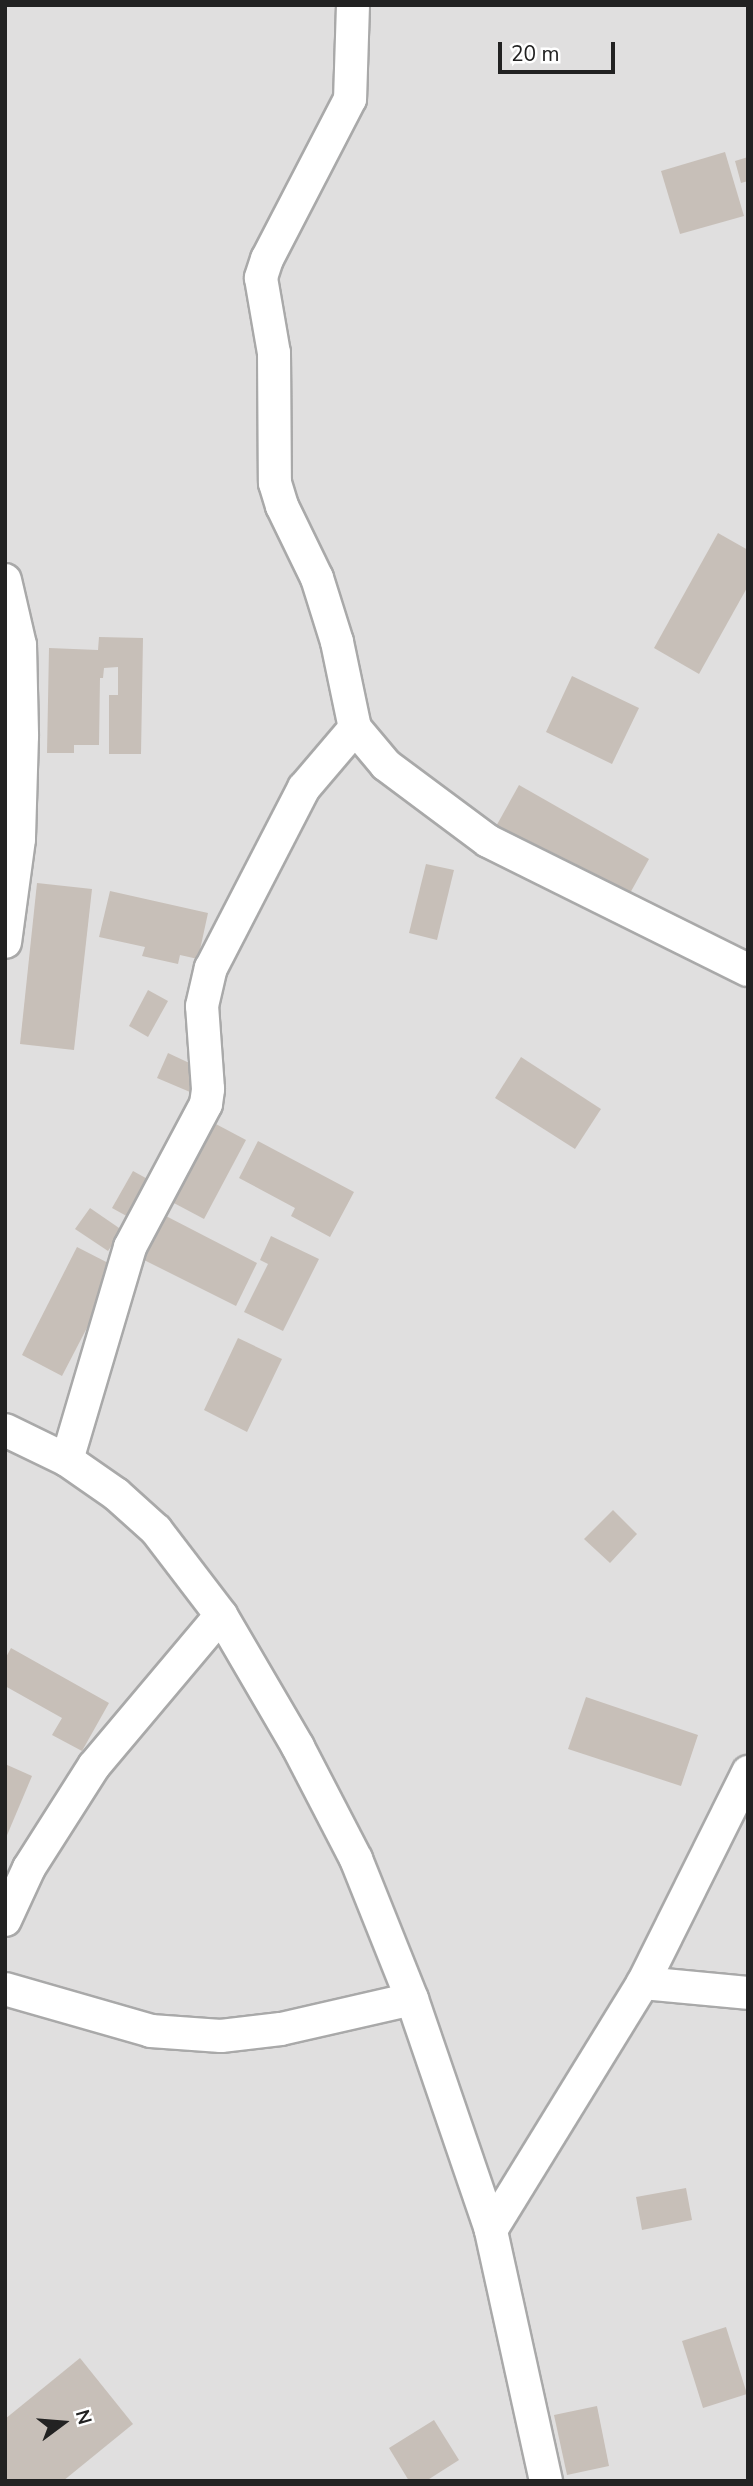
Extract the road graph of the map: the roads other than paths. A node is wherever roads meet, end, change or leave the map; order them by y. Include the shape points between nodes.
1 (353, 5) edge
2 (5, 580) edge
3 (12, 644) edge
4 (355, 728) junction
5 (5, 942) edge
6 (748, 970) edge
7 (5, 1430) edge
8 (67, 1460) junction
9 (221, 1615) junction
10 (748, 1772) edge
11 (5, 1920) edge
12 (643, 1983) junction
13 (5, 1989) edge
14 (748, 1993) edge
15 (412, 1999) junction
16 (491, 2230) junction
17 (545, 2481) edge

1 - 4 street via 350,99 261,278 274,353 275,484 321,591
2 - 3 street
3 - 5 street via 22,736 19,839
4 - 6 street via 386,765 488,841
4 - 8 street via 304,788 211,968 202,1006 206,1104 130,1247
7 - 8 street
8 - 9 street via 116,1494 156,1530
9 - 11 street via 94,1766 29,1868
9 - 15 street via 356,1859
10 - 12 street
12 - 14 street
12 - 16 street
13 - 15 street via 151,2031 221,2036 281,2029
15 - 16 street
16 - 17 street

